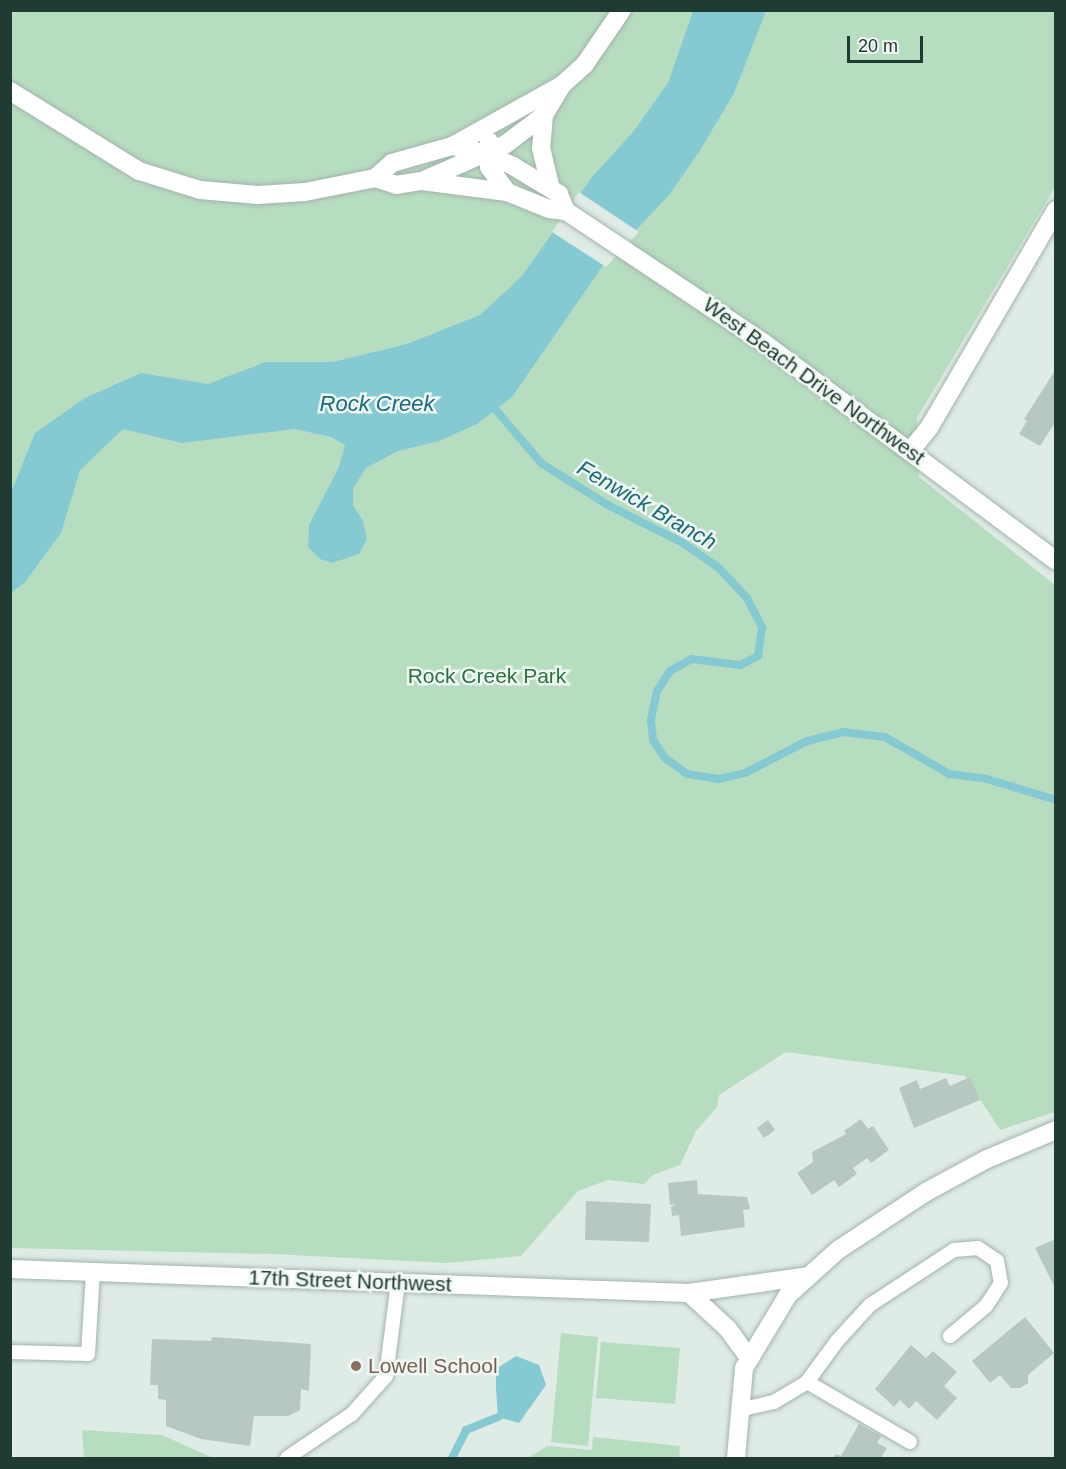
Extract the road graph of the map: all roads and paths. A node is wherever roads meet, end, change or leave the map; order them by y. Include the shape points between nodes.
1 (622, 10) edge
2 (562, 85) junction
3 (10, 92) edge
4 (544, 115) junction
5 (499, 121) junction
6 (452, 146) junction
7 (486, 153) junction
8 (375, 178) junction
9 (422, 182) junction
10 (551, 189) junction
11 (507, 192) junction
12 (1056, 210) edge
13 (566, 211) junction
14 (911, 450) junction
15 (1056, 561) edge
16 (1056, 1130) edge
17 (10, 1269) edge
18 (93, 1272) junction
19 (808, 1276) junction
20 (398, 1282) junction
21 (689, 1293) junction
22 (950, 1336) dead end
23 (10, 1352) edge
24 (748, 1358) junction
25 (807, 1382) junction
26 (739, 1410) junction
27 (910, 1442) dead end
28 (287, 1458) edge
29 (736, 1458) edge

1 - 2 street via 585,64
2 - 4 street
2 - 5 street via 529,100
3 - 8 street via 139,171 200,190 258,195 305,192
4 - 7 street via 523,133
4 - 10 street via 541,148
5 - 6 street
5 - 7 street
6 - 7 street, West Beach Drive Northwest
6 - 8 street via 392,163
7 - 9 street
7 - 10 street, West Beach Drive Northwest
7 - 11 street via 489,167
8 - 9 street via 396,185
9 - 11 street, West Beach Drive Northwest
10 - 13 street, West Beach Drive Northwest via 559,194
11 - 13 street, West Beach Drive Northwest via 549,209
12 - 14 street via 929,428
13 - 14 street, West Beach Drive Northwest
14 - 15 street, West Beach Drive Northwest
16 - 19 street via 987,1159 926,1192 838,1250
17 - 18 street, 17th Street Northwest
18 - 20 street, 17th Street Northwest
18 - 23 lane via 88,1354
19 - 21 street, 17th Street Northwest
19 - 24 street via 778,1309
20 - 21 street, 17th Street Northwest
20 - 28 lane via 386,1376 352,1414
21 - 24 street via 728,1329
22 - 25 lane via 986,1306 1001,1283 997,1261 978,1248 954,1250 870,1305
24 - 26 street
25 - 26 lane via 774,1402
25 - 27 lane
26 - 29 street

